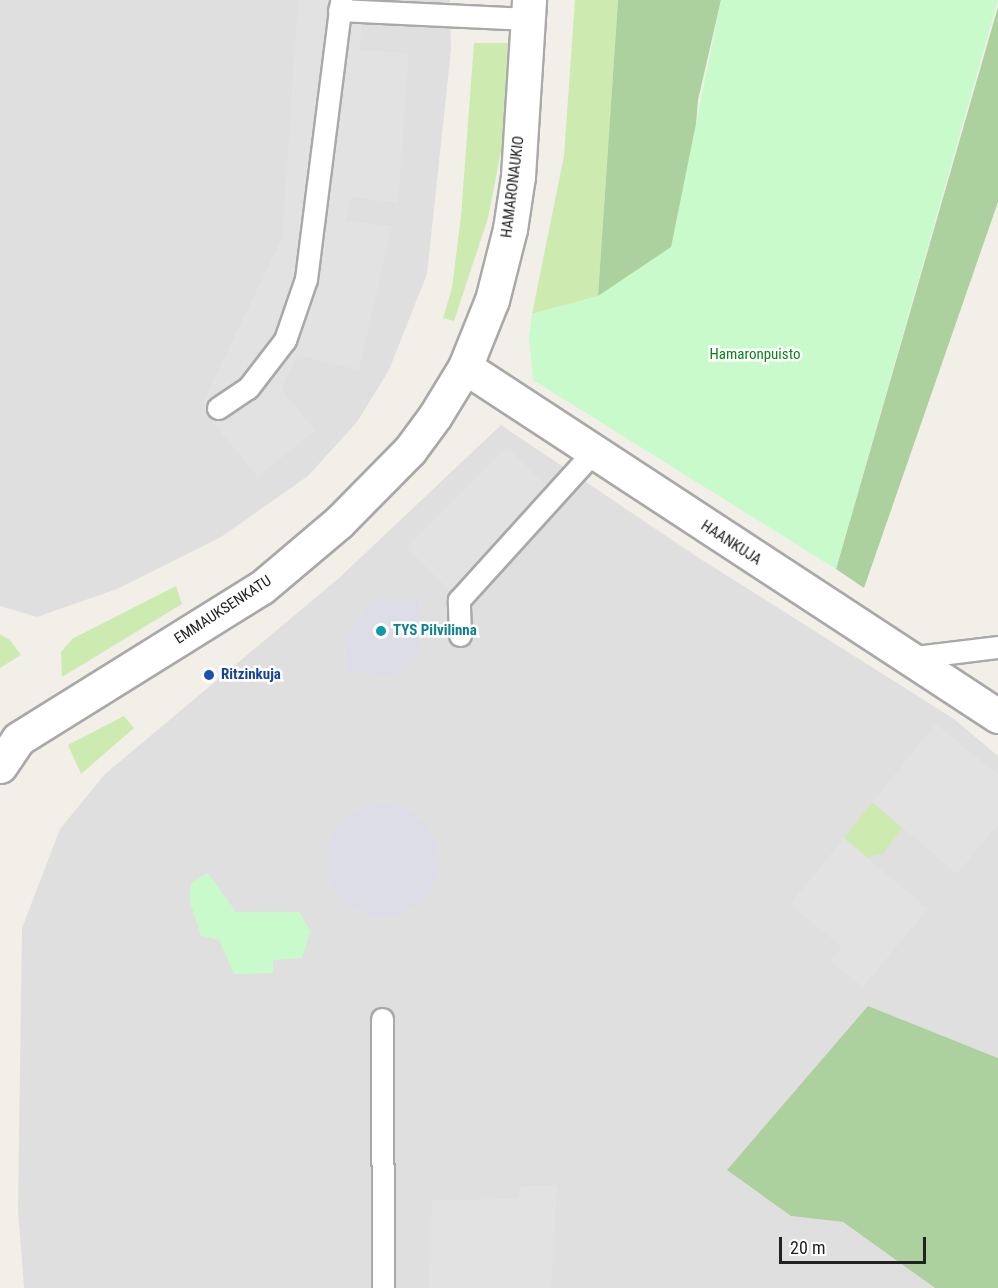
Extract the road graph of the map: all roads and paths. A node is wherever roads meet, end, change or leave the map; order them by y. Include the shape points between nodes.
1 (340, 5) edge
2 (528, 10) edge
3 (465, 367) junction
4 (218, 408) dead end
5 (593, 452) junction
6 (460, 635) dead end
7 (998, 647) edge
8 (906, 658) junction
9 (998, 716) edge
10 (9, 733) edge
11 (0, 766) edge
12 (382, 1019) dead end
13 (382, 1288) edge

1 - 2 lane
1 - 4 lane via 306,279 285,340 248,388
2 - 3 street, HAMARONAUKIO via 518,176 510,228 492,300
3 - 5 street, HAANKUJA
3 - 10 street, EMMAUKSENKATU via 411,450 339,522 261,588
5 - 6 lane via 459,600
5 - 8 street, HAANKUJA
7 - 8 lane
8 - 9 street, HAANKUJA
10 - 11 street, EMMAUKSENKATU
12 - 13 lane

